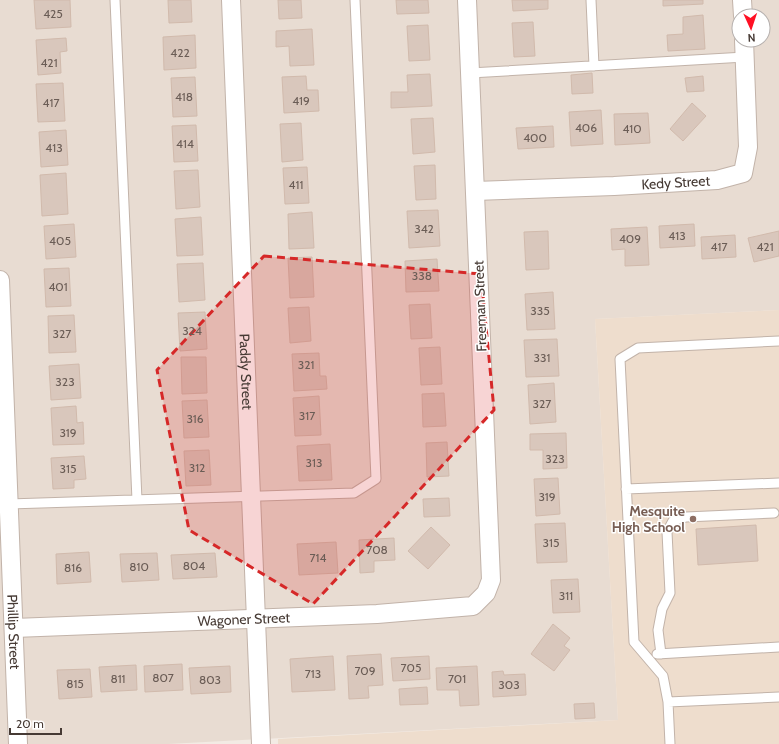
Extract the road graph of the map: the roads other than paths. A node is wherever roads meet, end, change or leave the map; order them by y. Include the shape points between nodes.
1 (115, 0) edge
2 (231, 0) edge
3 (355, 0) edge
4 (467, 0) edge
5 (591, 0) edge
6 (744, 48) edge
7 (594, 66) junction
8 (470, 73) junction
9 (475, 191) junction
10 (0, 280) edge
11 (779, 341) edge
12 (779, 482) edge
13 (626, 489) junction
14 (251, 496) junction
15 (137, 500) junction
16 (9, 504) junction
17 (774, 513) dead end
18 (473, 606) joint
19 (256, 619) junction
20 (14, 628) junction
21 (779, 647) edge
22 (661, 654) junction
23 (646, 655) junction
24 (779, 697) edge
25 (668, 702) junction
26 (18, 744) edge
27 (261, 744) edge
28 (670, 744) edge

1 - 15 lane
2 - 14 street, Paddy Street
3 - 14 lane via 376,479 354,493
4 - 8 street, Freeman Street
5 - 7 lane
6 - 7 lane
6 - 9 street, Kedy Street via 748,147 743,173 717,180
7 - 8 lane
8 - 9 street, Freeman Street
9 - 18 street, Freeman Street via 492,580 486,593
10 - 16 street, Phillip Street
11 - 13 lane via 638,348 620,359
12 - 13 lane
13 - 23 lane via 634,642
14 - 15 lane
14 - 19 street, Paddy Street
15 - 16 lane
16 - 20 street, Phillip Street
17 - 22 lane via 686,517 673,521 667,532 670,592 662,609 658,630
18 - 19 street, Wagoner Street via 378,614
19 - 20 street, Wagoner Street
19 - 27 street, Paddy Street
20 - 26 street, Phillip Street
21 - 22 lane
22 - 23 lane
23 - 25 lane via 663,676
24 - 25 lane
25 - 28 lane

